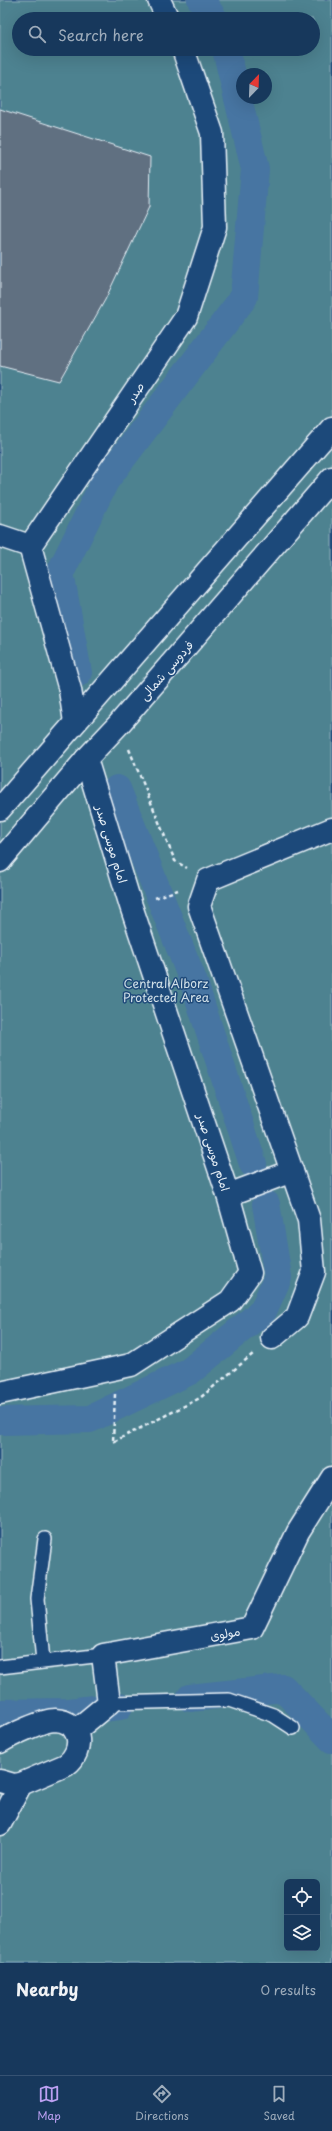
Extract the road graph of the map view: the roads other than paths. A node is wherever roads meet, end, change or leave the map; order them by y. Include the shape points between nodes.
1 (159, 0) edge
2 (165, 12) edge
3 (185, 56) edge
4 (332, 428) edge
5 (332, 478) edge
6 (0, 536) edge
7 (30, 546) junction
8 (75, 722) junction
9 (86, 759) junction
10 (0, 809) edge
11 (332, 828) edge
12 (0, 861) edge
13 (292, 1171) junction
14 (228, 1195) junction
15 (272, 1338) road end
16 (0, 1393) edge
17 (332, 1478) edge
18 (45, 1539) dead end
19 (103, 1655) junction
20 (43, 1662) junction
21 (0, 1667) edge
22 (109, 1704) junction
23 (293, 1728) dead end
24 (75, 1731) junction
25 (0, 1742) edge
26 (0, 1781) edge
27 (21, 1784) junction
28 (0, 1824) edge

1 - 2 street
3 - 7 street, صدر via 212,133 215,227 186,317
4 - 8 street
5 - 9 street, فردوسی شمالی
6 - 7 street
7 - 8 street via 70,690
8 - 10 street
9 - 12 street, فردوسی شمالی
9 - 14 street, امام موسی صدر via 131,906
11 - 13 street via 208,880 199,906
13 - 14 street
13 - 15 street via 309,1220 314,1272 298,1317
14 - 16 street, امام موسی صدر via 250,1273 230,1301 132,1365
17 - 19 street, مولوی via 298,1532 252,1628
18 - 20 lane via 37,1599
19 - 20 lane
19 - 22 street
20 - 21 lane
22 - 23 lane via 229,1700 273,1715
22 - 24 street
24 - 25 street via 56,1720
24 - 27 street via 79,1746 73,1760
26 - 27 street
27 - 28 street

